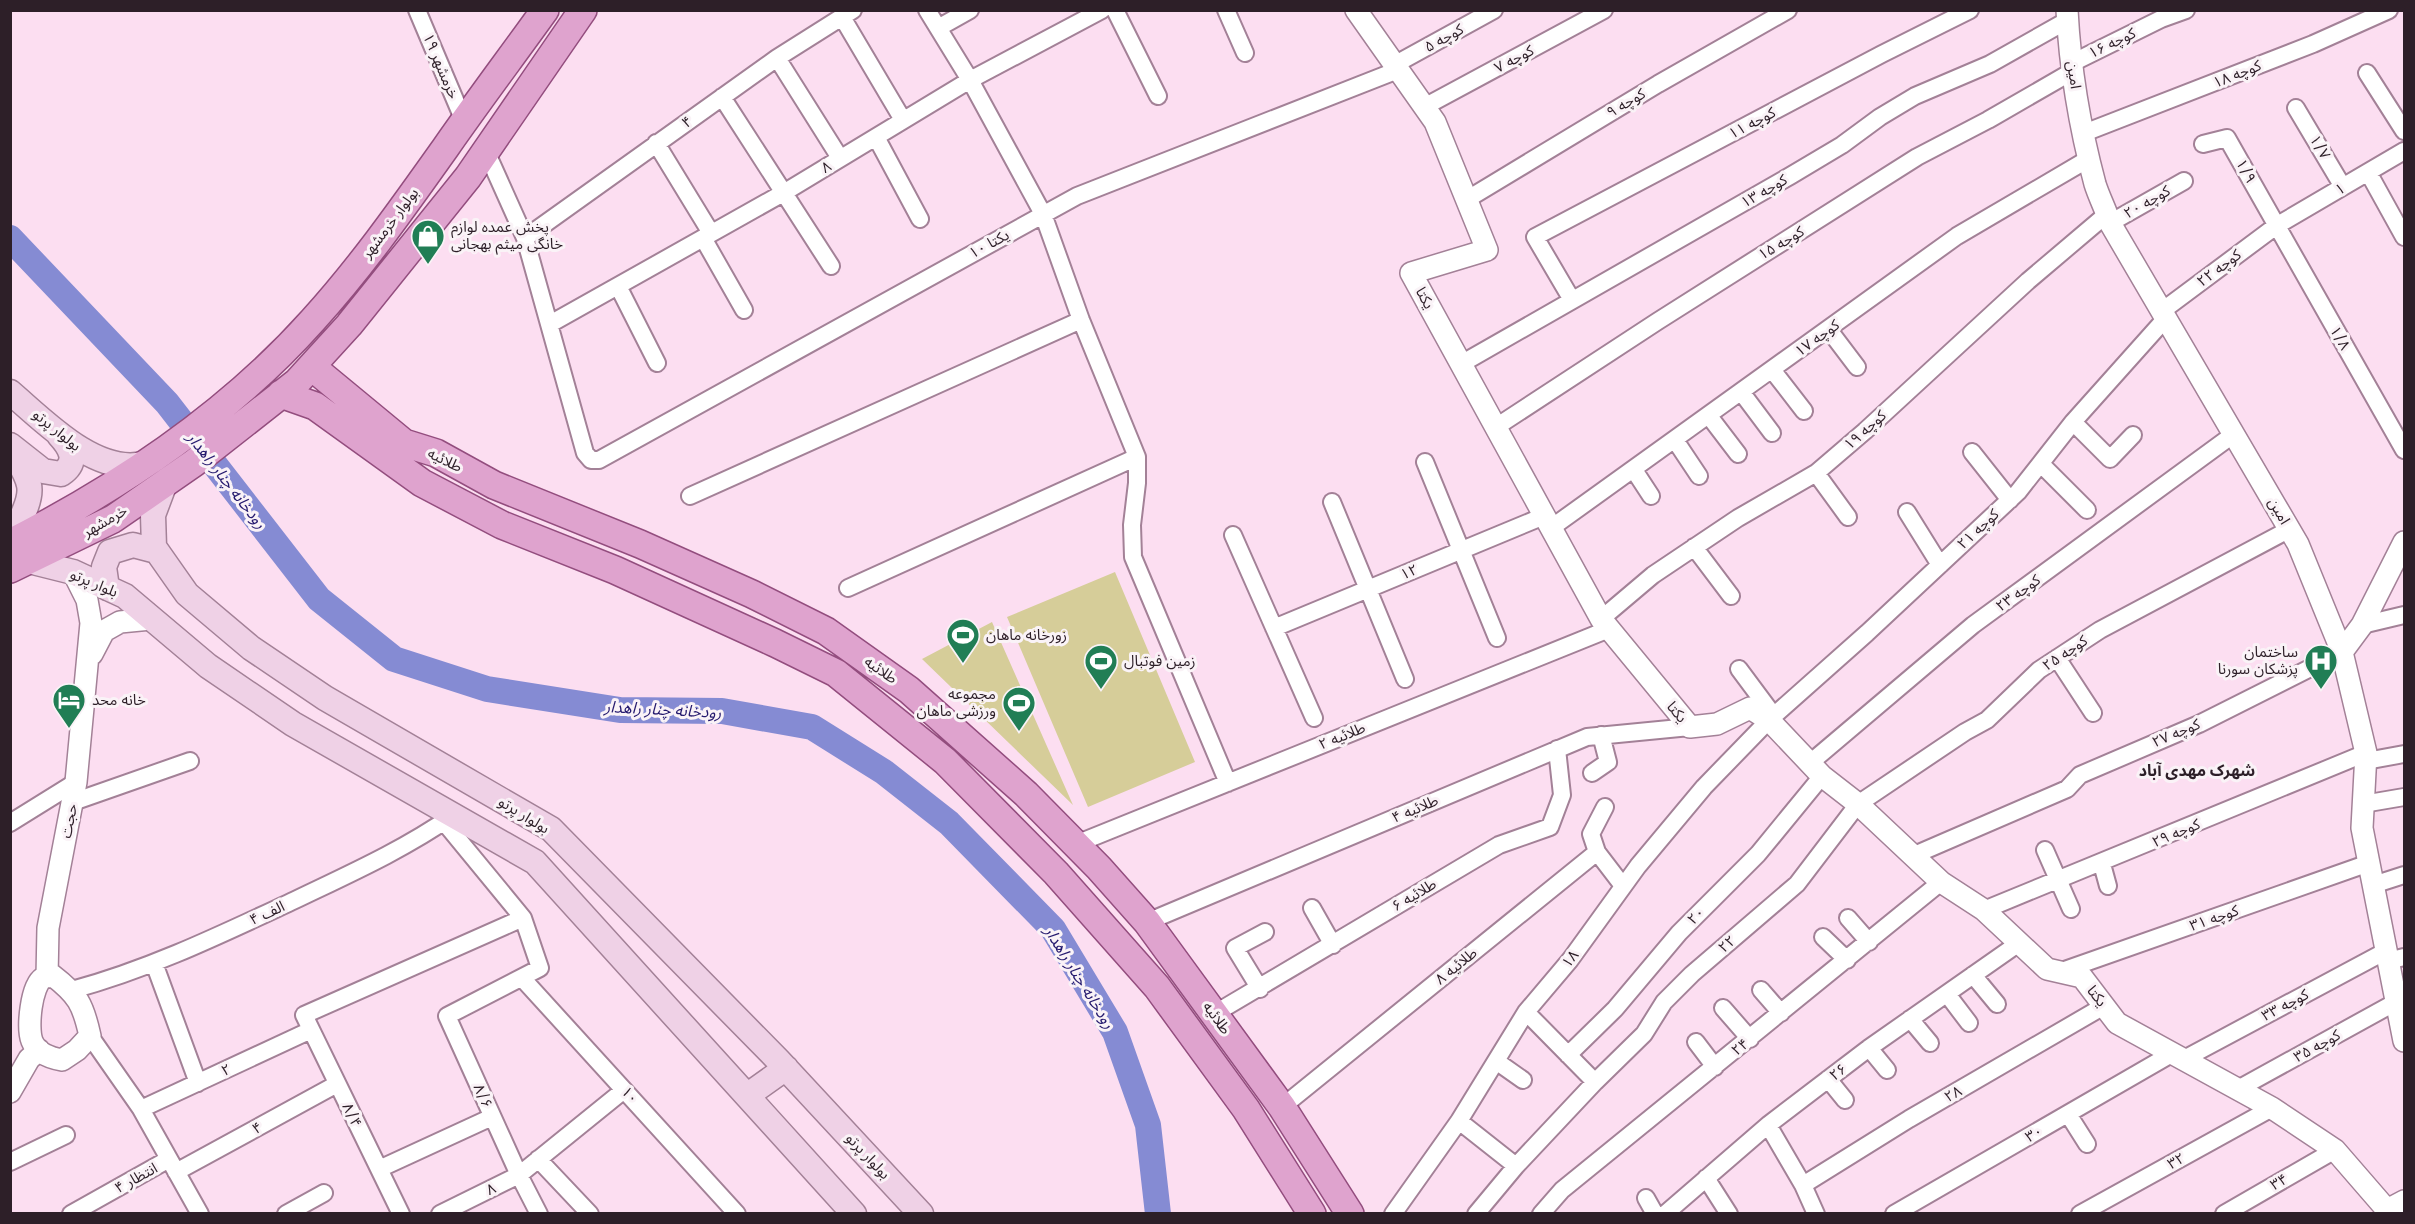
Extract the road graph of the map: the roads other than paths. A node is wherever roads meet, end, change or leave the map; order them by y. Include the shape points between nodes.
1 (417, 10) edge
2 (545, 10) edge
3 (583, 10) edge
4 (927, 10) edge
5 (970, 10) edge
6 (1102, 10) edge
7 (1115, 10) edge
8 (1226, 10) edge
9 (1356, 10) edge
10 (1494, 10) edge
11 (1604, 10) edge
12 (1788, 10) edge
13 (1970, 10) edge
14 (2186, 10) edge
15 (2389, 10) edge
16 (848, 14) edge
17 (2068, 15) edge
18 (938, 28) junction
19 (1245, 53) dead end
20 (777, 58) junction
21 (2073, 67) junction
22 (1396, 68) junction
23 (2367, 73) dead end
24 (970, 80) junction
25 (1158, 96) dead end
26 (722, 97) junction
27 (1424, 107) junction
28 (2296, 108) dead end
29 (903, 120) junction
30 (464, 122) junction
31 (2404, 132) edge
32 (2084, 133) junction
33 (876, 136) junction
34 (656, 143) junction
35 (2203, 144) dead end
36 (486, 151) junction
37 (2404, 151) edge
38 (840, 158) junction
39 (2090, 158) junction
40 (2368, 172) junction
41 (2184, 181) dead end
42 (2343, 187) junction
43 (785, 192) junction
44 (1466, 200) junction
45 (1042, 214) junction
46 (920, 219) dead end
47 (2109, 219) junction
48 (2276, 226) junction
49 (707, 236) junction
50 (2404, 237) edge
51 (525, 238) junction
52 (831, 266) dead end
53 (618, 286) junction
54 (1572, 300) junction
55 (744, 310) dead end
56 (2164, 314) junction
57 (1081, 320) junction
58 (550, 324) junction
59 (1829, 330) junction
60 (657, 363) dead end
61 (1461, 364) junction
62 (312, 367) junction
63 (1857, 367) dead end
64 (1773, 371) junction
65 (10, 392) edge
66 (1742, 393) junction
67 (281, 394) junction
68 (1803, 411) dead end
69 (1709, 416) junction
70 (2073, 422) junction
71 (48, 424) junction
72 (221, 426) junction
73 (1496, 428) junction
74 (1772, 433) dead end
75 (2234, 434) junction
76 (2133, 435) dead end
77 (1675, 440) junction
78 (10, 445) edge
79 (2404, 450) edge
80 (1972, 452) dead end
81 (1738, 454) dead end
82 (1137, 457) junction
83 (1425, 462) dead end
84 (143, 464) junction
85 (2040, 464) junction
86 (1634, 470) junction
87 (1816, 473) junction
88 (1699, 476) dead end
89 (165, 483) junction
90 (690, 496) dead end
91 (1651, 496) dead end
92 (2010, 500) junction
93 (1332, 502) dead end
94 (2087, 510) dead end
95 (1907, 512) dead end
96 (1848, 518) dead end
97 (1548, 522) junction
98 (2290, 529) junction
99 (10, 533) edge
100 (1233, 535) dead end
101 (2404, 542) edge
102 (1694, 547) junction
103 (1461, 550) junction
104 (156, 551) junction
105 (16, 558) edge
106 (1940, 565) junction
107 (73, 572) junction
108 (107, 588) junction
109 (848, 588) dead end
110 (1368, 589) junction
111 (1731, 596) dead end
112 (2404, 615) edge
113 (152, 619) junction
114 (1605, 624) junction
115 (2362, 625) junction
116 (1275, 628) junction
117 (1497, 638) dead end
118 (2342, 652) junction
119 (2057, 658) junction
120 (86, 665) junction
121 (1739, 669) dead end
122 (1405, 679) dead end
123 (325, 698) junction
124 (2092, 713) dead end
125 (1314, 718) dead end
126 (1772, 718) junction
127 (1690, 727) junction
128 (305, 731) junction
129 (1601, 735) junction
130 (1557, 749) junction
131 (2404, 754) edge
132 (2366, 757) junction
133 (190, 760) dead end
134 (1816, 770) junction
135 (1592, 773) dead end
136 (1227, 783) junction
137 (75, 792) junction
138 (2404, 797) edge
139 (1858, 804) junction
140 (2363, 804) junction
141 (1605, 807) dead end
142 (448, 819) junction
143 (10, 823) edge
144 (1076, 844) junction
145 (2045, 850) dead end
146 (1597, 852) junction
147 (1912, 856) junction
148 (2369, 863) junction
149 (2102, 864) junction
150 (2404, 875) edge
151 (1941, 882) junction
152 (2059, 882) junction
153 (2373, 885) junction
154 (1623, 886) junction
155 (2108, 886) dead end
156 (1312, 908) dead end
157 (2071, 909) dead end
158 (1984, 910) junction
159 (523, 918) junction
160 (1848, 918) dead end
161 (1147, 922) junction
162 (1265, 932) dead end
163 (1823, 937) dead end
164 (1869, 942) junction
165 (2019, 943) junction
166 (1333, 945) junction
167 (2393, 956) edge
168 (1847, 960) junction
169 (154, 963) junction
170 (2059, 972) junction
171 (1973, 975) junction
172 (47, 977) junction
173 (522, 978) junction
174 (1260, 989) junction
175 (72, 990) junction
176 (1761, 990) dead end
177 (1947, 994) junction
178 (1997, 1004) dead end
179 (2104, 1006) junction
180 (1723, 1008) dead end
181 (1526, 1012) junction
182 (1781, 1013) junction
183 (1214, 1014) junction
184 (2400, 1014) edge
185 (1910, 1019) junction
186 (308, 1023) junction
187 (1969, 1023) dead end
188 (90, 1036) junction
189 (1750, 1039) junction
190 (2404, 1041) edge
191 (1696, 1042) dead end
192 (1930, 1043) dead end
193 (1869, 1048) junction
194 (39, 1050) junction
195 (1568, 1055) junction
196 (2178, 1056) junction
197 (1496, 1060) junction
198 (1715, 1067) junction
199 (786, 1068) junction
200 (1887, 1070) dead end
201 (1828, 1079) junction
202 (1523, 1080) dead end
203 (1595, 1082) junction
204 (198, 1083) junction
205 (337, 1084) junction
206 (2238, 1089) junction
207 (624, 1090) junction
208 (10, 1092) edge
209 (748, 1095) junction
210 (1845, 1100) dead end
211 (1282, 1107) junction
212 (2272, 1108) junction
213 (141, 1109) junction
214 (2068, 1114) junction
215 (492, 1117) junction
216 (1459, 1121) junction
217 (1768, 1125) junction
218 (66, 1135) dead end
219 (2086, 1144) dead end
220 (2335, 1150) junction
221 (538, 1159) junction
222 (10, 1162) edge
223 (173, 1166) junction
224 (1516, 1166) junction
225 (379, 1169) junction
226 (519, 1175) junction
227 (1706, 1178) junction
228 (1803, 1185) junction
229 (324, 1193) dead end
230 (1646, 1198) dead end
231 (2390, 1208) edge
232 (293, 1212) edge
233 (71, 1214) edge
234 (200, 1214) edge
235 (401, 1214) edge
236 (440, 1214) edge
237 (539, 1214) edge
238 (590, 1214) edge
239 (737, 1214) edge
240 (854, 1214) edge
241 (921, 1214) edge
242 (1312, 1214) edge
243 (1350, 1214) edge
244 (1393, 1214) edge
245 (1476, 1214) edge
246 (1541, 1214) edge
247 (1655, 1214) edge
248 (1665, 1214) edge
249 (1729, 1214) edge
250 (1816, 1214) edge
251 (1894, 1214) edge
252 (2080, 1214) edge
253 (2224, 1214) edge

1 - 30 street, ۱۹ خرمشهر
2 - 30 main road, بولوار خرمشهر
3 - 36 main road
4 - 18 street
5 - 18 street
6 - 24 street, ۸
7 - 25 street
8 - 19 street
9 - 22 street, یکتا
10 - 22 street, کوچه ۵
11 - 27 street, کوچه ۷
12 - 44 street, کوچه ۹
13 - 54 street, کوچه ۱۱ via 1535,237
14 - 21 street, کوچه ۱۶ via 2161,19
15 - 32 street, کوچه ۱۸
16 - 20 street, ۴
16 - 29 street
17 - 21 street, امین
17 - 54 street, کوچه ۱۳ via 1990,64 1915,96 1833,150
18 - 24 street
20 - 26 street, ۴
20 - 38 street
21 - 32 street, امین
21 - 73 street, کوچه ۱۵ via 1988,120 1917,157
22 - 27 street, یکتا
22 - 45 street, ۱۰ یکتا via 1077,196
23 - 31 street
24 - 29 street, ۸
24 - 45 street
26 - 34 street, ۴
26 - 43 street
27 - 44 street, یکتا via 1435,122
28 - 42 street, ۱/۷
29 - 33 street, ۸
30 - 72 main road, بولوار خرمشهر via 384,235
32 - 39 street, امین
33 - 38 street, ۸
33 - 46 street
34 - 49 street
34 - 51 street, ۴
35 - 48 street, ۱/۹ via 2227,138
36 - 51 street
36 - 62 main road
37 - 40 street, ۱
38 - 43 street, ۸
39 - 47 street, امین
39 - 59 street, کوچه ۱۷ via 1957,236
40 - 42 street, ۱
40 - 50 street
41 - 47 street, کوچه ۲۰
42 - 48 street, ۱
43 - 49 street, ۸
43 - 52 street
44 - 61 street, یکتا via 1487,250 1411,273
45 - 57 street
45 - 58 street, ۱۰ یکتا via 599,460 591,460 585,453
47 - 56 street, امین
47 - 87 street, کوچه ۱۹ via 2028,281
48 - 56 street, کوچه ۲۲
48 - 79 street, ۱/۸
49 - 53 street, ۸
49 - 55 street
51 - 58 street
53 - 58 street, ۸
53 - 60 street
54 - 61 street, کوچه ۱۳
56 - 70 street, کوچه ۲۱
56 - 75 street, امین
57 - 82 street
57 - 90 street
59 - 63 street
59 - 64 street, کوچه ۱۷
61 - 73 street, یکتا
62 - 67 main road
62 - 144 main road, طلائیه via 404,443 436,453 494,485 640,544 826,631 909,690
64 - 66 street, کوچه ۱۷
64 - 68 street
65 - 71 main road, بولوار پرتو
66 - 69 street, کوچه ۱۷
66 - 74 street
67 - 72 main road
67 - 242 main road, طلائیه via 315,406 422,483 502,525 615,570 836,674 945,761 1056,873 1157,987 1246,1109
69 - 77 street, کوچه ۱۷
69 - 81 street
70 - 76 street via 2110,459
70 - 85 street, کوچه ۲۱
71 - 78 main road via 72,453 70,466 61,474 43,471
71 - 84 main road, بولوار پرتو via 87,454 117,465
72 - 84 main road, خرمشهر via 176,442
72 - 89 main road, خرمشهر via 194,463
73 - 97 street, یکتا
75 - 98 street, امین
75 - 134 street, کوچه ۲۳ via 1973,625
77 - 86 street, کوچه ۱۷
77 - 88 street
78 - 99 main road via 30,486 28,501
80 - 92 street
82 - 109 street
82 - 136 street via 1133,557
83 - 103 street
84 - 105 main road, خرمشهر via 66,514
85 - 92 street, کوچه ۲۱
85 - 94 street
86 - 91 street
86 - 97 street, کوچه ۱۷
87 - 96 street
87 - 102 street, کوچه ۱۹
89 - 104 main road via 153,515
89 - 105 main road, خرمشهر via 113,519
92 - 106 street, کوچه ۲۱
93 - 110 street
95 - 106 street
97 - 103 street, ۱۲
97 - 114 street, یکتا
98 - 118 street, امین
98 - 119 street, کوچه ۲۵ via 2100,630
100 - 116 street
101 - 115 street
102 - 111 street
102 - 114 street, کوچه ۱۹ via 1653,574
103 - 110 street, ۱۲
103 - 117 street
104 - 108 main road via 133,545 110,552 104,567
104 - 123 main road, بولوار پرتو via 187,594 251,648
105 - 107 main road, بلوار پرتو
106 - 126 street, کوچه ۲۱
107 - 108 main road, بلوار پرتو
107 - 120 street, حجت via 87,600 91,623
108 - 113 main road, بلوار پرتو via 124,596
110 - 116 street, ۱۲
110 - 122 street
112 - 115 street
113 - 120 street via 120,622 104,631
113 - 128 main road via 208,666
114 - 127 street, یکتا
114 - 136 street, طلائیه ۲
115 - 118 street
116 - 125 street
118 - 132 street, امین
118 - 147 street, کوچه ۲۷ via 2199,724 2080,775 2067,789
119 - 124 street
119 - 139 street, کوچه ۲۵ via 1987,720
120 - 137 street, حجت
121 - 126 street
123 - 128 main road
123 - 199 main road, بولوار پرتو via 551,829
126 - 127 street, یکتا via 1750,708 1717,724
126 - 134 street, یکتا
126 - 154 street, ۱۸ via 1704,787
127 - 129 street, طلائیه ۴
128 - 142 main road
129 - 130 street, طلائیه ۴
129 - 135 street via 1608,762
130 - 161 street, طلائیه ۴
130 - 166 street, طلائیه ۶ via 1562,795 1550,827 1499,844
131 - 132 street
132 - 140 street, امین
132 - 149 street, کوچه ۲۹
133 - 137 street
134 - 139 street, یکتا
134 - 195 street, ۲۰ via 1758,854 1678,933 1615,1009
136 - 144 street, طلائیه ۲
137 - 143 street
137 - 172 street, حجت via 48,928
138 - 140 street
139 - 147 street, یکتا
139 - 203 street, ۲۲ via 1797,884 1692,974 1664,1002 1644,1034
140 - 148 street, امین via 2362,828
141 - 146 street via 1591,834
142 - 159 street
142 - 169 street, ۴ الف via 394,852 194,948
142 - 209 main road via 535,862
144 - 161 main road, طلائیه
145 - 152 street
146 - 154 street
146 - 211 street, طلائیه ۸
147 - 151 street, یکتا
148 - 153 street, امین
148 - 170 street, کوچه ۳۱
149 - 152 street, کوچه ۲۹
149 - 155 street
150 - 153 street
151 - 158 street, یکتا
151 - 164 street, ۲۴
152 - 157 street
152 - 158 street, کوچه ۲۹
153 - 167 street, امین
154 - 181 street, ۱۸ via 1570,960
156 - 166 street
158 - 165 street, یکتا
159 - 173 street via 540,968
159 - 186 street, ۲
160 - 164 street
161 - 183 main road, طلائیه
162 - 174 street via 1235,948
163 - 168 street
164 - 168 street, ۲۴
165 - 170 street, یکتا via 2047,969
165 - 171 street, ۲۶
166 - 174 street, طلائیه ۶
167 - 184 street, امین
167 - 196 street, کوچه ۳۳
168 - 182 street, ۲۴
169 - 175 street, ۴ الف
169 - 204 street
170 - 179 street, یکتا via 2082,977
171 - 177 street, ۲۶
171 - 178 street
172 - 175 street via 52,975
172 - 194 street via 35,990 30,1016 32,1042
173 - 207 street, ۱۰
173 - 215 street, ۸/۶ via 447,1016
174 - 183 street, طلائیه ۶
175 - 188 street via 85,1013
176 - 182 street
177 - 185 street, ۲۶
177 - 187 street
179 - 196 street, یکتا via 2117,1023
179 - 228 street, ۲۸
180 - 189 street
181 - 195 street
181 - 197 street, ۱۸
182 - 189 street, ۲۴
183 - 211 main road, طلائیه
184 - 190 street, امین
184 - 206 street, کوچه ۳۵
185 - 192 street
185 - 193 street, ۲۶
186 - 204 street, ۲
186 - 205 street, ۸/۴
188 - 194 street via 62,1060 46,1057
188 - 213 street
189 - 198 street, ۲۴
191 - 198 street
193 - 200 street
193 - 201 street, ۲۶
194 - 208 street via 29,1059
195 - 203 street
196 - 206 street, یکتا
196 - 214 street, ۳۰
197 - 202 street
197 - 216 street, ۱۸
198 - 246 street, ۲۴ via 1562,1190
199 - 209 main road
199 - 241 main road, بولوار پرتو
201 - 210 street
201 - 217 street, ۲۶
203 - 224 street, ۲۲
204 - 213 street, ۲
205 - 223 street, ۴
205 - 225 street, ۸/۴
206 - 212 street, یکتا
207 - 221 street, ۸
207 - 239 street, ۱۰
209 - 240 main road
211 - 243 main road, طلائیه
212 - 220 street, یکتا
212 - 252 street, ۳۲
213 - 223 street
214 - 219 street
214 - 251 street, ۳۰
215 - 225 street
215 - 226 street, ۸/۶
216 - 224 street
216 - 244 street, ۱۸
217 - 227 street, ۲۶
217 - 228 street
218 - 222 street
220 - 231 street, یکتا
220 - 253 street, ۳۴
221 - 226 street, ۸
221 - 238 street
223 - 233 street, انتظار ۴
223 - 234 street
224 - 245 street, ۲۲
225 - 235 street, ۸/۴
226 - 236 street, ۸
226 - 237 street, ۸/۶
227 - 248 street, ۲۶
227 - 249 street
228 - 250 street
229 - 232 street
230 - 247 street

